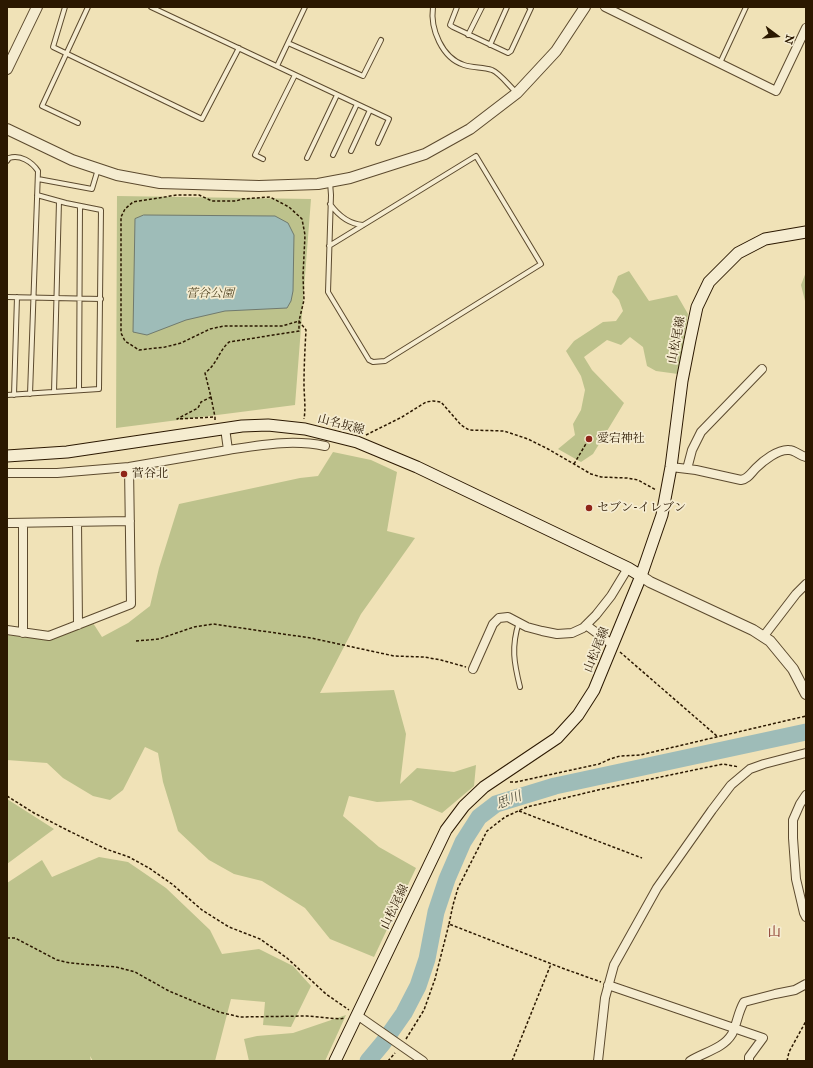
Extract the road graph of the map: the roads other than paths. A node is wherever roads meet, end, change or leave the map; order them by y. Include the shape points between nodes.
1 (37, 7) edge
2 (65, 7) edge
3 (88, 7) edge
4 (151, 7) edge
5 (305, 7) edge
6 (433, 7) edge
7 (457, 7) edge
8 (482, 7) edge
9 (507, 7) edge
10 (529, 7) edge
11 (585, 7) edge
12 (605, 7) edge
13 (746, 7) edge
14 (806, 28) edge
15 (468, 35) junction
16 (381, 40) dead end
17 (288, 42) junction
18 (490, 45) junction
19 (238, 48) junction
20 (66, 53) junction
21 (720, 63) junction
22 (277, 66) junction
23 (7, 69) edge
24 (295, 75) junction
25 (517, 93) junction
26 (337, 95) junction
27 (357, 104) junction
28 (370, 110) junction
29 (78, 123) dead end
30 (7, 129) edge
31 (378, 143) dead end
32 (351, 151) dead end
33 (334, 155) dead end
34 (307, 158) dead end
35 (264, 159) dead end
36 (7, 161) edge
37 (98, 169) junction
38 (38, 179) junction
39 (330, 182) junction
40 (37, 195) junction
41 (59, 201) junction
42 (330, 204) junction
43 (80, 206) junction
44 (363, 225) junction
45 (806, 232) edge
46 (329, 246) junction
47 (7, 297) edge
48 (17, 297) junction
49 (33, 298) junction
50 (56, 298) junction
51 (79, 299) junction
52 (101, 299) junction
53 (762, 369) dead end
54 (79, 390) junction
55 (54, 392) junction
56 (30, 394) junction
57 (7, 395) edge
58 (14, 395) junction
59 (226, 428) junction
60 (325, 446) dead end
61 (228, 450) junction
62 (7, 456) edge
63 (806, 457) edge
64 (129, 467) junction
65 (671, 467) junction
66 (687, 469) junction
67 (7, 473) edge
68 (130, 521) junction
69 (77, 522) junction
70 (7, 523) edge
71 (23, 523) junction
72 (628, 568) junction
73 (641, 576) junction
74 (806, 584) edge
75 (519, 622) junction
76 (78, 625) junction
77 (586, 625) junction
78 (7, 630) edge
79 (23, 633) junction
80 (763, 637) junction
81 (613, 645) junction
82 (473, 669) road end
83 (520, 687) dead end
84 (806, 694) edge
85 (806, 753) edge
86 (806, 795) edge
87 (806, 917) edge
88 (608, 984) junction
89 (806, 984) edge
90 (357, 1014) junction
91 (734, 1028) junction
92 (335, 1061) edge
93 (423, 1061) edge
94 (598, 1061) edge
95 (690, 1061) edge
96 (749, 1061) edge

1 - 23 street
2 - 20 lane via 53,47
3 - 20 lane
4 - 19 lane
5 - 17 lane
6 - 25 lane via 432,20 437,40 453,60 464,65 492,70
7 - 15 lane via 450,25
8 - 15 lane
9 - 18 lane
10 - 18 lane via 531,8 511,51 508,53
11 - 25 street via 556,51
12 - 21 street
13 - 21 lane
14 - 21 street via 776,91
15 - 18 lane
16 - 17 lane via 363,76
17 - 22 lane
19 - 20 lane via 202,119
19 - 22 lane
20 - 29 lane via 42,106
22 - 24 lane
24 - 26 lane
24 - 35 lane via 255,156
25 - 39 street via 470,129 425,154
26 - 27 lane
26 - 34 lane
27 - 28 lane
27 - 33 lane
28 - 31 lane via 390,119
28 - 32 lane
30 - 37 street via 72,160
36 - 38 lane via 14,156 24,159 38,172
37 - 38 lane via 92,189
37 - 39 street via 160,183 259,186
38 - 40 lane
39 - 42 lane
40 - 41 lane
40 - 49 lane
41 - 43 lane
41 - 50 lane
42 - 44 lane via 346,221
42 - 46 lane
43 - 51 lane
43 - 52 lane via 101,210
44 - 46 lane
44 - 46 lane via 476,156 541,264 385,361 373,362 369,360 328,292
45 - 65 main road, 山松尾線 via 765,239 738,253 710,282 697,307 690,340
47 - 48 lane
48 - 49 lane
48 - 58 lane
49 - 50 lane
49 - 56 lane
50 - 51 lane
50 - 55 lane
51 - 52 lane
51 - 54 lane
52 - 54 lane via 99,388
53 - 66 street via 701,432 692,450
54 - 55 lane
55 - 56 lane
56 - 58 lane
57 - 58 lane
59 - 61 street
59 - 62 main road, 山名坂線 via 67,452
59 - 72 main road, 山名坂線 via 268,425 298,428 357,442 417,467
60 - 61 street via 308,442 279,442
61 - 64 street
63 - 66 street via 791,450 784,450 756,468 745,480
64 - 67 street via 57,473
64 - 68 street
65 - 66 street
65 - 73 main road, 山松尾線 via 667,496
68 - 69 street
68 - 76 street via 131,604
69 - 71 street
69 - 76 street
70 - 71 street
71 - 79 street
72 - 73 main road, 山名坂線
72 - 77 street via 611,596
73 - 80 street
73 - 81 main road, 山松尾線
74 - 80 street
75 - 77 street via 528,627 557,634 572,633
75 - 82 street via 508,617 499,618 493,624
75 - 83 lane via 514,636 513,654
76 - 79 street via 50,636
77 - 81 street
78 - 79 street
80 - 84 street via 770,641 790,664
81 - 90 main road, 山松尾線 via 594,690 578,715 556,738 484,786 464,806 446,830
85 - 88 street via 750,769 731,785 657,888 614,965
86 - 87 street via 793,820 793,838 796,879
88 - 91 street
88 - 94 street
89 - 91 street via 795,990 744,1002
90 - 92 main road, 山松尾線
90 - 93 street
91 - 95 street via 724,1044
91 - 96 street via 763,1038 749,1057

